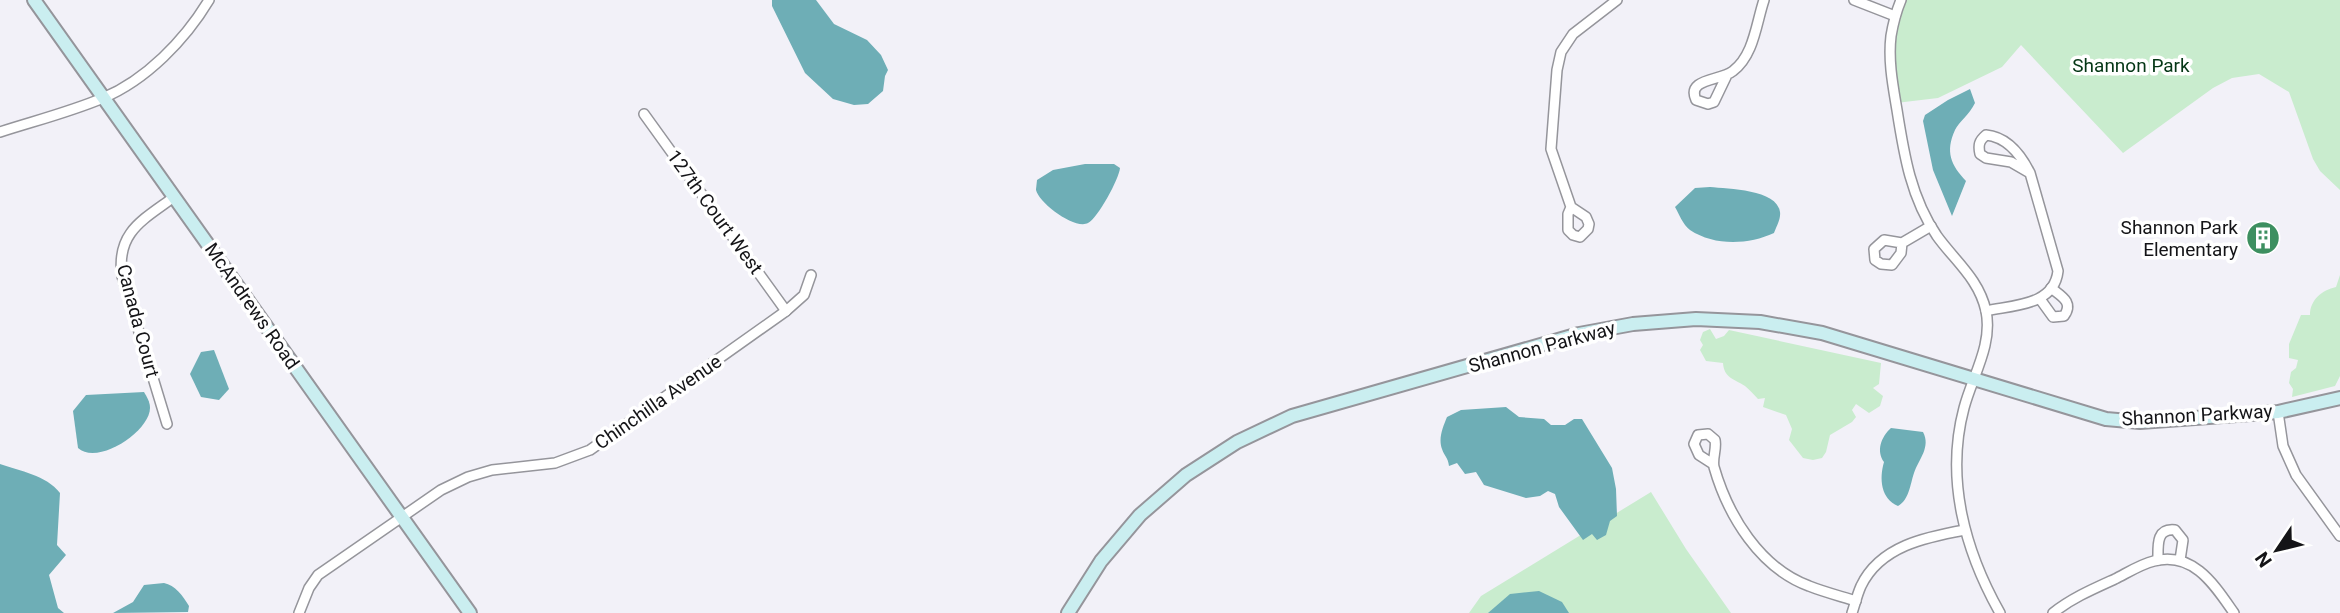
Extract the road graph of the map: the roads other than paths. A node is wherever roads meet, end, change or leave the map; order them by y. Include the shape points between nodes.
1 (34, 0) edge
2 (209, 0) edge
3 (1617, 0) edge
4 (1764, 0) edge
5 (1854, 0) edge
6 (1901, 0) edge
7 (1895, 16) junction
8 (1726, 77) dead end
9 (104, 98) junction
10 (644, 114) dead end
11 (0, 132) edge
12 (2030, 173) junction
13 (174, 197) junction
14 (1571, 207) dead end
15 (1931, 226) junction
16 (1902, 243) dead end
17 (811, 275) dead end
18 (2051, 288) junction
19 (2040, 299) junction
20 (786, 311) junction
21 (1986, 311) junction
22 (1974, 379) junction
23 (2340, 398) edge
24 (2278, 412) junction
25 (167, 424) dead end
26 (1713, 464) dead end
27 (402, 517) junction
28 (1965, 530) junction
29 (2340, 536) edge
30 (2158, 560) junction
31 (2179, 560) junction
32 (1856, 601) junction
33 (299, 613) edge
34 (470, 613) edge
35 (1068, 613) edge
36 (1852, 613) edge
37 (2000, 613) edge
38 (2053, 613) edge
39 (2234, 613) edge

1 - 9 street, McAndrews Road
2 - 9 street via 162,58
3 - 14 street via 1573,34 1559,60 1551,149
4 - 8 street via 1744,60
5 - 7 street
6 - 7 street
7 - 15 street via 1891,71 1905,159
9 - 11 street
9 - 13 street, McAndrews Road
10 - 20 street, 127th Court West
12 - 12 street via 2020,155 2004,141 1986,135 1980,139 1980,154 2011,162
12 - 18 street via 2058,271
13 - 25 street, Canada Court via 132,228 120,261
13 - 27 street, McAndrews Road
15 - 16 street
15 - 21 street via 1974,281
17 - 20 street, Chinchilla Avenue via 804,295
18 - 19 street
18 - 19 street via 2068,302 2064,316 2053,317
19 - 21 street
20 - 27 street, Chinchilla Avenue via 590,450 555,463 468,477
21 - 22 street via 1984,351
22 - 24 street, Shannon Parkway via 2106,419 2140,422
22 - 28 street via 1957,453
22 - 35 street, Shannon Parkway via 1822,333 1760,322 1696,319 1579,334 1292,416 1237,442 1186,475 1140,515 1101,561
23 - 24 street, Shannon Parkway
24 - 29 street via 2283,446 2296,475
26 - 32 street via 1741,528 1764,557 1809,586
27 - 33 street, Chinchilla Avenue via 318,575
27 - 34 street, McAndrews Road
28 - 32 street via 1913,542 1891,553 1866,578
28 - 37 street
30 - 31 street
30 - 31 street via 2159,538 2169,529 2183,540
30 - 38 street via 2078,596
31 - 39 street via 2211,579
32 - 36 street

